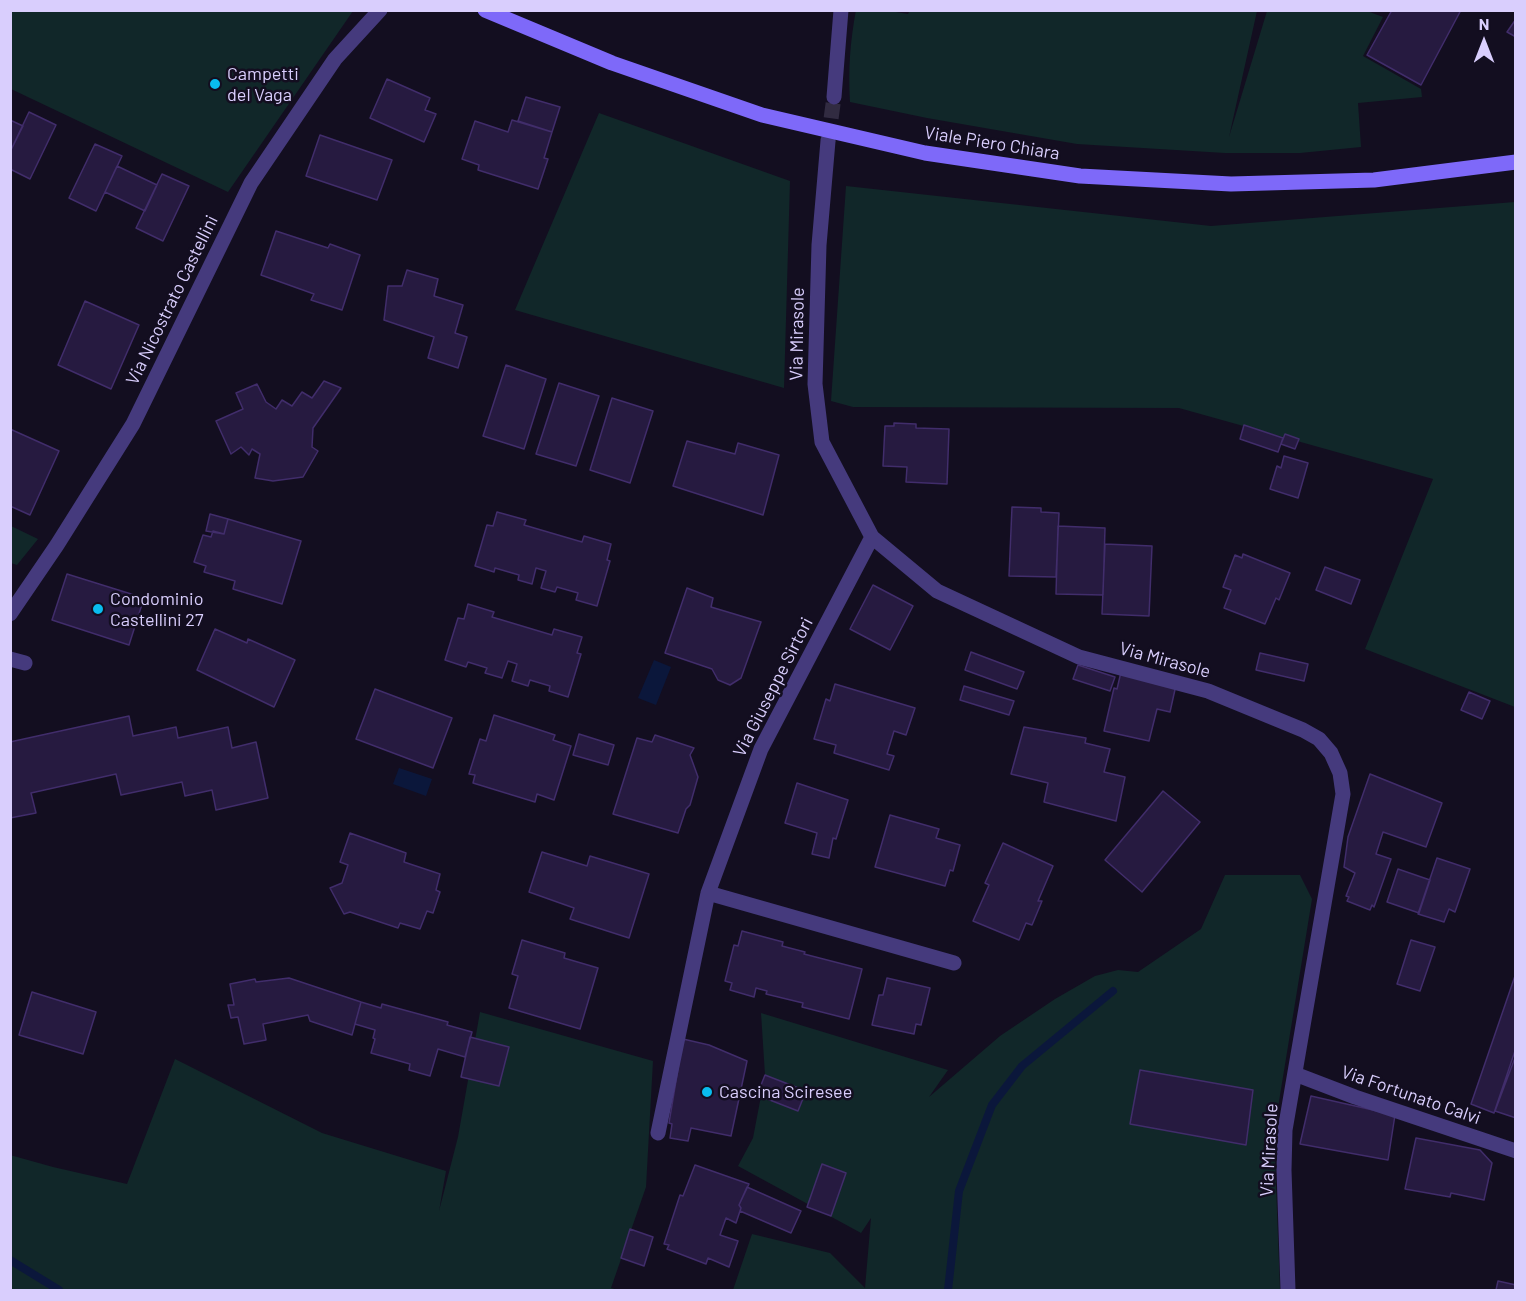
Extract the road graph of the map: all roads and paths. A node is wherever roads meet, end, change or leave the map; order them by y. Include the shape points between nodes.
1 (380, 10) edge
2 (485, 10) edge
3 (841, 10) edge
4 (834, 97) tunnel mouth
5 (828, 141) tunnel mouth
6 (1515, 162) edge
7 (872, 537) junction
8 (10, 614) edge
9 (708, 893) junction
10 (954, 963) dead end
11 (1295, 1074) junction
12 (658, 1133) dead end
13 (1515, 1151) edge
14 (1288, 1290) edge

1 - 8 street, Via Nicostrato Castellini via 335,59 250,183 134,424
2 - 6 street, Viale Piero Chiara via 612,63 762,115 925,153 1080,176 1231,184 1374,180
3 - 4 street
5 - 7 street, Via Mirasole via 819,245 815,384 822,442
7 - 9 street, Via Giuseppe Sirtori via 761,749
7 - 11 street, Via Mirasole via 948,596 1078,657 1208,692 1303,730 1319,739 1331,753 1340,773 1343,794
9 - 10 street
9 - 12 street, Via Giuseppe Sirtori
11 - 13 street, Via Fortunato Calvi
11 - 14 street, Via Mirasole via 1285,1130

